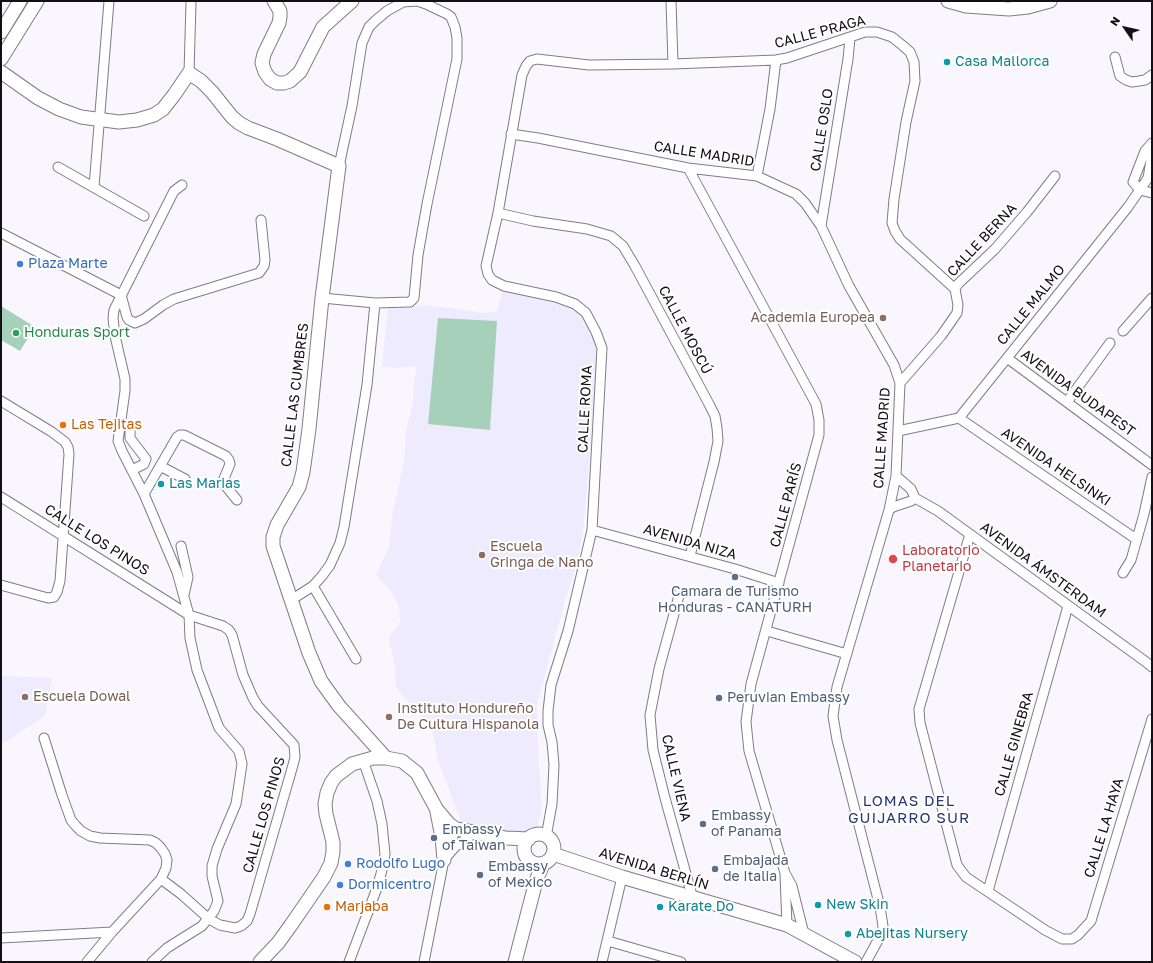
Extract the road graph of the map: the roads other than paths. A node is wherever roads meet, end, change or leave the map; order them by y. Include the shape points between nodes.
1 (20, 1) edge
2 (37, 1) edge
3 (109, 1) edge
4 (274, 1) edge
5 (352, 1) edge
6 (671, 1) edge
7 (948, 1) edge
8 (1050, 1) edge
9 (192, 3) dead end
10 (1, 32) edge
11 (850, 38) junction
12 (1115, 57) dead end
13 (1, 59) edge
14 (537, 59) joint
15 (776, 60) junction
16 (673, 64) junction
17 (1, 72) edge
18 (189, 73) junction
19 (1152, 75) edge
20 (99, 120) junction
21 (512, 134) junction
22 (1152, 143) edge
23 (1152, 154) edge
24 (339, 166) junction
25 (58, 167) dead end
26 (688, 168) junction
27 (757, 176) junction
28 (1055, 176) dead end
29 (182, 185) dead end
30 (94, 187) junction
31 (1140, 190) junction
32 (1152, 193) edge
33 (498, 213) junction
34 (144, 216) dead end
35 (261, 220) dead end
36 (821, 226) junction
37 (1, 233) edge
38 (955, 290) junction
39 (120, 295) junction
40 (322, 298) junction
41 (1152, 298) edge
42 (375, 303) junction
43 (1123, 331) dead end
44 (1110, 344) dead end
45 (1007, 358) junction
46 (900, 383) junction
47 (1, 401) edge
48 (1067, 402) junction
49 (959, 418) junction
50 (130, 430) dead end
51 (898, 431) junction
52 (1152, 465) edge
53 (160, 466) junction
54 (132, 470) junction
55 (896, 476) junction
56 (1152, 477) edge
57 (185, 479) dead end
58 (144, 494) junction
59 (1, 497) edge
60 (915, 498) junction
61 (238, 500) dead end
62 (889, 510) junction
63 (592, 530) junction
64 (970, 534) junction
65 (63, 536) junction
66 (1136, 539) junction
67 (180, 546) dead end
68 (690, 556) junction
69 (1123, 573) dead end
70 (779, 583) junction
71 (1, 585) edge
72 (313, 586) junction
73 (680, 592) dead end
74 (184, 596) junction
75 (292, 600) junction
76 (1068, 606) junction
77 (189, 615) junction
78 (767, 631) junction
79 (847, 654) junction
80 (356, 659) dead end
81 (1152, 667) edge
82 (1152, 718) edge
83 (44, 738) dead end
84 (386, 758) junction
85 (363, 760) junction
86 (437, 810) junction
87 (456, 829) junction
88 (474, 833) junction
89 (546, 837) junction
90 (505, 838) junction
91 (529, 839) junction
92 (524, 852) junction
93 (553, 854) junction
94 (444, 860) junction
95 (538, 863) junction
96 (785, 873) junction
97 (622, 877) junction
98 (161, 879) junction
99 (988, 891) junction
100 (693, 899) junction
101 (209, 919) junction
102 (787, 925) junction
103 (112, 932) junction
104 (804, 934) junction
105 (1, 938) edge
106 (608, 941) junction
107 (87, 962) edge
108 (152, 962) edge
109 (260, 962) edge
110 (348, 962) edge
111 (424, 962) edge
112 (515, 962) edge
113 (602, 962) edge
114 (681, 962) edge
115 (855, 962) edge
116 (866, 962) edge

1 - 10 street
2 - 13 street
3 - 20 street
4 - 5 street via 280,11 280,18 262,63 270,79 284,83 300,72 323,27
6 - 16 street
7 - 8 street via 966,6 1009,9
9 - 18 street
11 - 15 street, CALLE PRAGA
11 - 36 street, CALLE OSLO
11 - 38 street, CALLE PRAGA via 865,32 877,32 892,37 910,52 914,62 915,80 906,122 892,223 900,239
12 - 19 street via 1120,76 1126,80 1145,80
14 - 16 street, CALLE PRAGA via 589,65
14 - 21 street, CALLE ROMA via 530,61 522,75
15 - 16 street, CALLE PRAGA
15 - 27 street
17 - 20 street via 38,98 59,109
18 - 20 street via 163,109 154,115 119,122
18 - 24 street via 212,92 232,117 248,128
20 - 30 street
21 - 26 street, CALLE MADRID
21 - 33 street, CALLE ROMA
22 - 31 street via 1144,151 1134,178 1133,182
23 - 31 street, CALLE MALMO via 1148,178
24 - 40 street, CALLE LAS CUMBRES
24 - 42 street via 362,43 369,28 387,11 403,2 426,4 447,14 455,27 457,59 426,204 414,298 410,302
25 - 30 street
26 - 27 street, CALLE MADRID
26 - 70 street, CALLE PARÍS via 818,412 819,435
27 - 36 street, CALLE MADRID via 796,194
28 - 38 street, CALLE BERNA via 995,249 958,284
29 - 39 street via 174,191
30 - 34 street
31 - 32 street
31 - 45 street, CALLE MALMO
33 - 63 street, CALLE ROMA via 486,266 492,280 504,286 556,297 575,304 586,313 602,348
33 - 68 street, CALLE MOSCÚ via 587,229 611,236 623,246 635,266 709,404 716,422 718,441 714,462
35 - 39 street via 265,260 259,273 174,299 135,323 127,317
36 - 46 street, CALLE MADRID via 849,286 894,366
37 - 39 street
38 - 46 street, CALLE BERNA via 957,313 941,336
39 - 54 street via 113,318 125,379 118,441
40 - 42 street
40 - 75 street, CALLE LAS CUMBRES via 303,472 273,537 273,546
41 - 43 street
42 - 72 street via 367,385 344,527 330,565
44 - 48 street
45 - 48 street, AVENIDA BUDAPEST
45 - 49 street, CALLE MALMO
46 - 51 street, CALLE MADRID
47 - 65 street via 52,432 68,447
48 - 52 street, AVENIDA BUDAPEST
49 - 51 street
49 - 66 street, AVENIDA HELSINKI
50 - 54 street via 130,438 146,459 144,464
51 - 55 street, CALLE MADRID
53 - 57 street
53 - 58 street
53 - 61 street via 177,437 184,435 230,460 223,481
54 - 58 street
55 - 60 street, AVENIDA ÁMSTERDAM via 911,489
55 - 62 street, CALLE MADRID
56 - 66 street
58 - 74 street via 177,572
59 - 65 street, CALLE LOS PINOS
60 - 62 street
60 - 64 street, AVENIDA ÁMSTERDAM
62 - 79 street, CALLE MADRID
63 - 68 street, AVENIDA NIZA
63 - 89 street, CALLE ROMA via 568,631 551,685 548,725 552,742 554,781
64 - 76 street, AVENIDA ÁMSTERDAM
64 - 99 street via 919,709 919,717 957,865 966,877
65 - 71 street via 60,581 54,598
65 - 77 street, CALLE LOS PINOS
66 - 69 street via 1131,560
67 - 74 street via 188,577
68 - 70 street, AVENIDA NIZA
70 - 78 street, CALLE PARÍS
72 - 75 street
72 - 80 street
73 - 100 street, CALLE VIENA via 658,669 650,715 655,757
74 - 77 street
75 - 84 street, CALLE LAS CUMBRES via 309,653 325,688
76 - 81 street, AVENIDA ÁMSTERDAM
76 - 99 street, CALLE GINEBRA
77 - 101 street via 190,638 197,670 219,728 239,751 242,764 236,804 212,866 218,901
77 - 101 street, CALLE LOS PINOS via 229,630 253,698 294,745 295,751 291,773 247,921 235,928 220,925
78 - 79 street
78 - 96 street, CALLE PARÍS via 751,684 746,722 749,751
79 - 116 street, CALLE MADRID via 837,687 833,716 883,926 882,933
82 - 99 street, CALLE LA HAYA via 1091,921 1084,930 1072,939 1062,939
83 - 98 street via 71,820 90,836 150,840 156,843 167,860
84 - 85 street
84 - 86 street via 402,761 417,773
85 - 109 street via 352,764 336,776 327,793 326,814 334,842 331,863 324,877 278,943
85 - 110 street via 377,801 385,854 377,888
86 - 87 street
86 - 94 street via 442,831
87 - 88 street
87 - 94 street
88 - 90 street
88 - 94 street
89 - 91 street via 538,835
89 - 93 street via 552,842
90 - 91 street
90 - 92 street
91 - 92 street
92 - 95 street
93 - 95 street via 547,862
93 - 97 street, AVENIDA BERLÍN
94 - 111 street
95 - 112 street via 536,881
96 - 102 street, CALLE PARÍS
96 - 104 street, CALLE PARÍS via 792,886
97 - 100 street, AVENIDA BERLÍN
97 - 106 street
98 - 101 street, CALLE LOS PINOS
98 - 103 street
100 - 102 street, AVENIDA BERLÍN
101 - 108 street via 194,932 167,948
102 - 104 street, AVENIDA BERLÍN
103 - 105 street
103 - 107 street
104 - 115 street, AVENIDA BERLÍN
106 - 113 street
106 - 114 street

